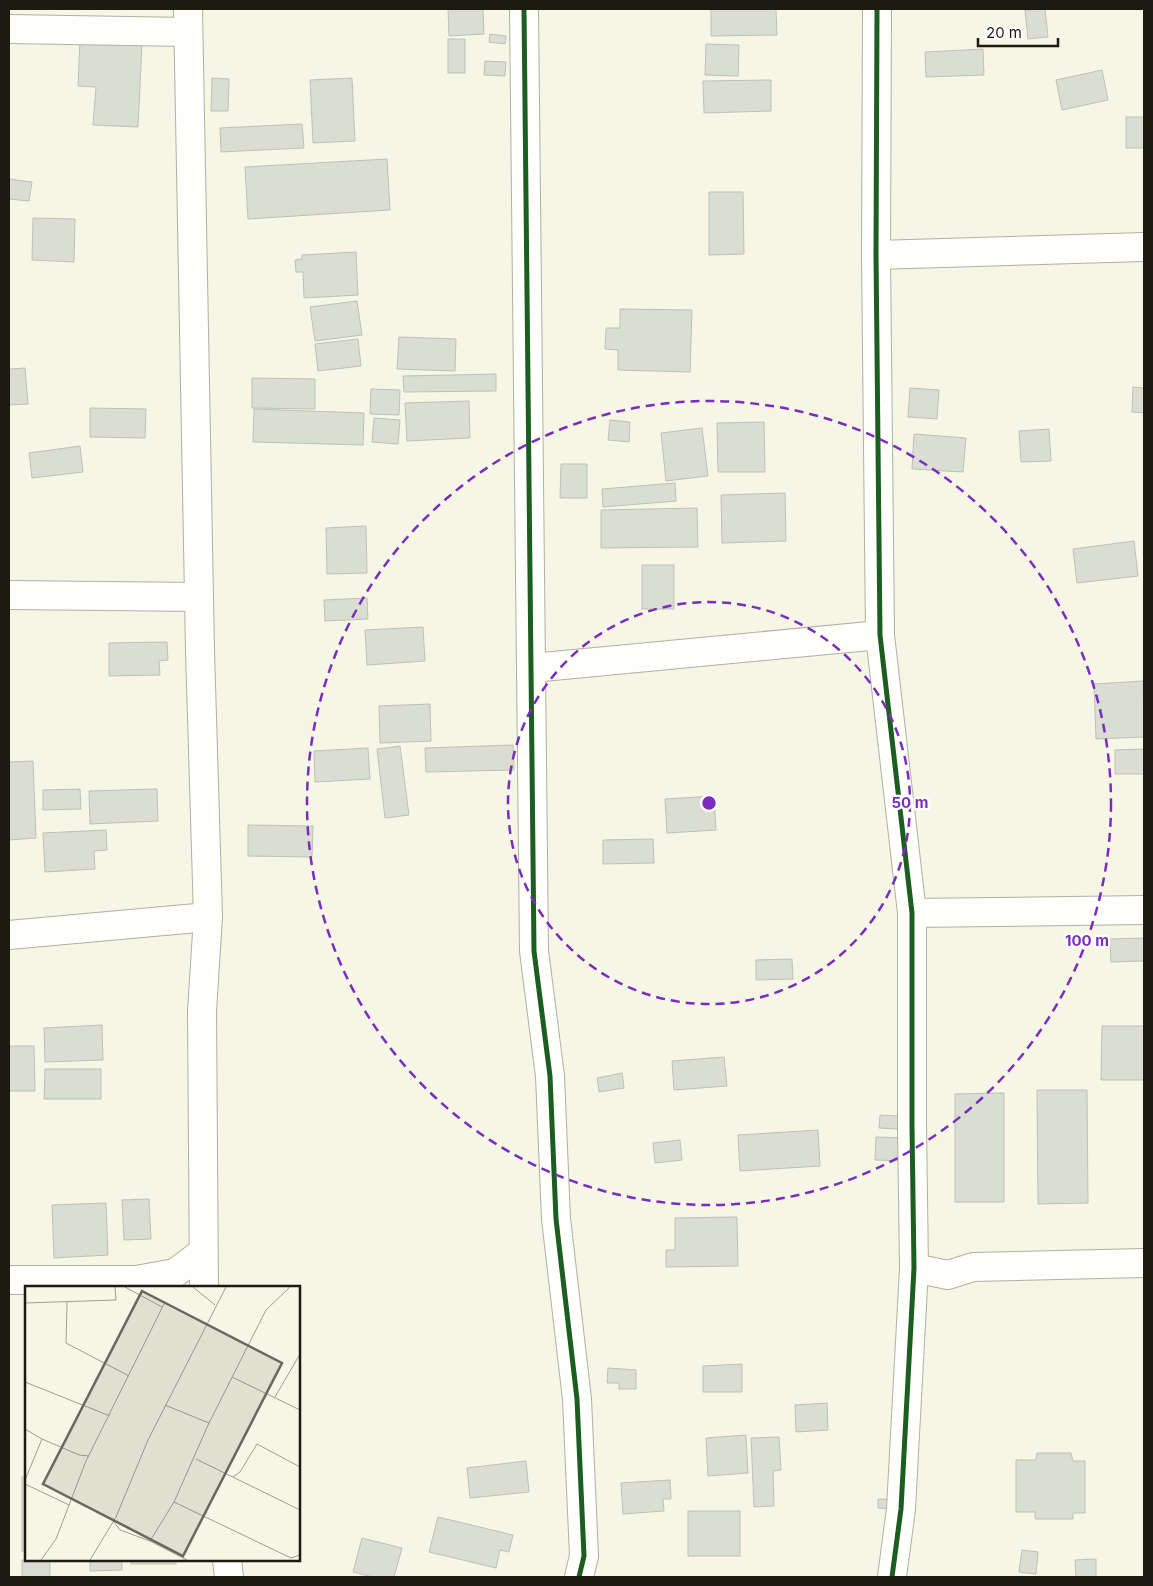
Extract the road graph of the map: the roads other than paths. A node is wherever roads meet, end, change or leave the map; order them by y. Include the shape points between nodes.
1 (524, 9) edge
2 (877, 9) edge
3 (188, 21) edge
4 (9, 29) edge
5 (1144, 247) edge
6 (876, 256) junction
7 (9, 595) edge
8 (199, 597) junction
9 (880, 635) junction
10 (532, 668) junction
11 (1144, 910) edge
12 (912, 913) junction
13 (208, 917) junction
14 (9, 935) edge
15 (203, 1252) junction
16 (1144, 1263) edge
17 (914, 1268) junction
18 (9, 1280) edge
19 (185, 1280) edge
20 (204, 1286) edge
21 (227, 1561) edge
22 (229, 1577) edge
23 (579, 1577) edge
24 (892, 1577) edge

1 - 10 street
2 - 6 street
3 - 4 street
3 - 8 street
5 - 6 street
6 - 9 street
7 - 8 street
8 - 13 street
9 - 10 street
9 - 12 street
10 - 23 street via 534,951 550,1076 556,1219 576,1399 584,1556
11 - 12 street
12 - 17 street
13 - 14 street
13 - 15 street via 202,1011
15 - 19 street
15 - 20 street
16 - 17 street via 973,1267 948,1274
17 - 24 street via 901,1509
18 - 19 street
21 - 22 street

